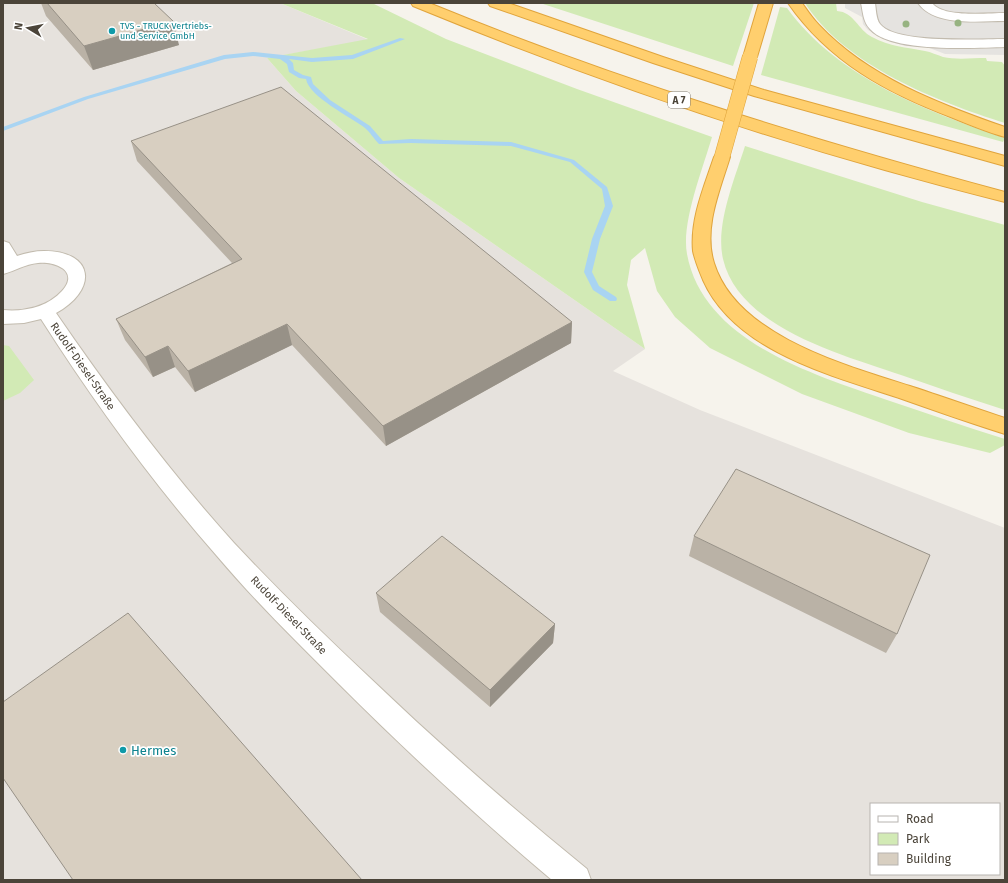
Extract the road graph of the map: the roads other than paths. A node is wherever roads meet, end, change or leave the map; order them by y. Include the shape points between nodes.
1 (418, 3) edge
2 (495, 3) edge
3 (766, 3) edge
4 (795, 3) edge
5 (868, 3) edge
6 (924, 3) edge
7 (1005, 17) edge
8 (1005, 43) edge
9 (1005, 132) edge
10 (1005, 162) edge
11 (946, 182) junction
12 (1005, 197) edge
13 (1005, 204) edge
14 (3, 247) edge
15 (8, 266) edge
16 (45, 311) junction
17 (3, 316) edge
18 (1005, 426) edge
19 (576, 880) edge

1 - 11 highway, A 7 via 570,63 699,107
2 - 10 highway via 759,93
3 - 18 highway, bridge via 704,220 702,241 705,263 713,284 728,305 750,325 812,359 852,376
4 - 9 highway via 806,20 825,39 873,74 929,102
5 - 8 street via 875,27 894,37 929,42
6 - 7 street via 929,10 945,15
11 - 12 highway, A 7
11 - 13 highway
14 - 15 street, Rudolf-Diesel-Straße
15 - 16 street, Rudolf-Diesel-Straße via 27,259 49,257 67,262 75,268 78,276 76,286 59,304
16 - 17 street, Rudolf-Diesel-Straße via 26,317
16 - 19 street, Rudolf-Diesel-Straße via 99,391 151,460 225,549 318,646 427,751

